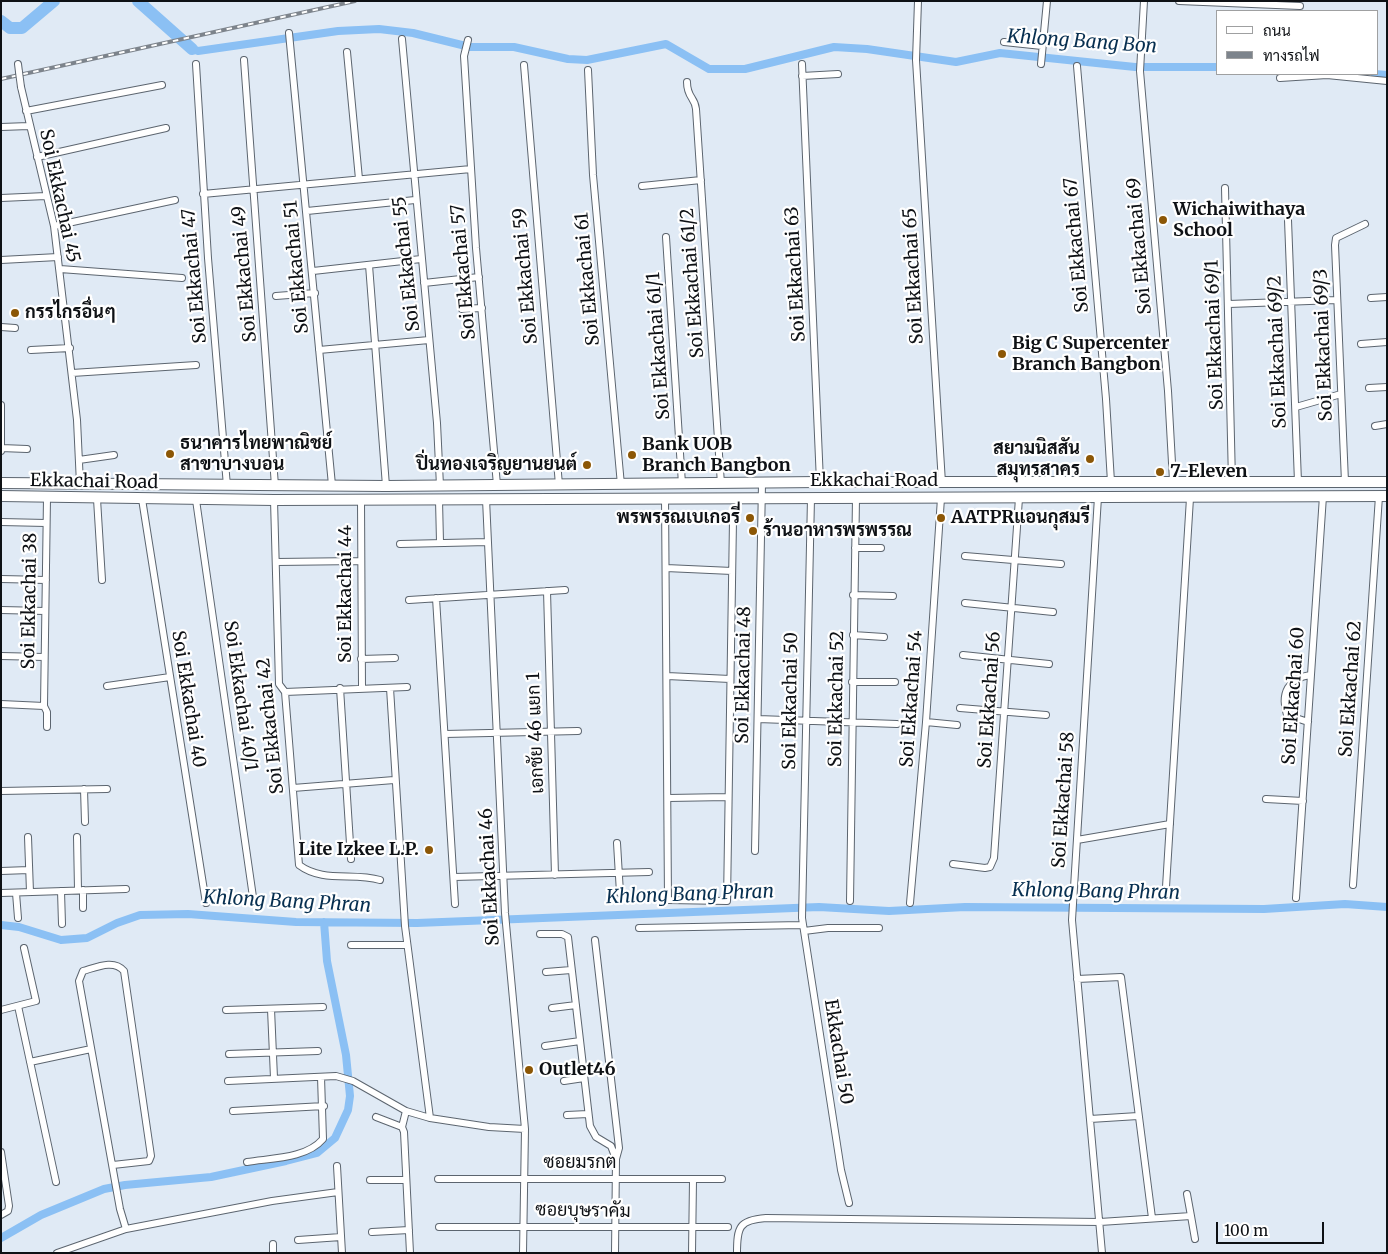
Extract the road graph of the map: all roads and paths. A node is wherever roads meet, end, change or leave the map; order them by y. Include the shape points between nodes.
1 (918, 1) edge
2 (1047, 1) edge
3 (1144, 1) edge
4 (1179, 1) edge
5 (1259, 6) edge
6 (1300, 6) dead end
7 (289, 33) dead end
8 (402, 39) dead end
9 (468, 40) dead end
10 (1004, 42) dead end
11 (1042, 48) junction
12 (347, 52) dead end
13 (244, 60) dead end
14 (18, 64) dead end
15 (196, 64) dead end
16 (802, 64) dead end
17 (1041, 64) dead end
18 (524, 65) dead end
19 (1077, 66) dead end
20 (588, 70) dead end
21 (838, 74) dead end
22 (802, 76) junction
23 (1280, 78) dead end
24 (1387, 81) edge
25 (687, 82) dead end
26 (162, 85) dead end
27 (26, 110) junction
28 (29, 126) junction
29 (1, 127) edge
30 (166, 128) dead end
31 (37, 157) junction
32 (471, 169) junction
33 (413, 174) junction
34 (359, 179) junction
35 (701, 180) junction
36 (305, 185) junction
37 (642, 186) dead end
38 (1225, 188) dead end
39 (253, 190) junction
40 (203, 194) junction
41 (46, 196) junction
42 (1, 198) edge
43 (175, 200) dead end
44 (415, 200) junction
45 (307, 211) junction
46 (1288, 220) dead end
47 (1365, 224) dead end
48 (54, 226) junction
49 (666, 237) dead end
50 (58, 257) junction
51 (421, 259) junction
52 (464, 259) dead end
53 (1, 260) edge
54 (369, 265) junction
55 (60, 269) junction
56 (313, 270) junction
57 (479, 277) junction
58 (182, 278) dead end
59 (466, 279) junction
60 (424, 283) junction
61 (315, 293) junction
62 (276, 296) dead end
63 (1387, 297) edge
64 (1371, 298) dead end
65 (1336, 300) junction
66 (1291, 302) junction
67 (1229, 304) junction
68 (482, 308) junction
69 (462, 309) dead end
70 (1, 327) edge
71 (15, 328) dead end
72 (429, 340) junction
73 (1387, 342) edge
74 (375, 344) junction
75 (1361, 344) dead end
76 (70, 348) junction
77 (31, 350) dead end
78 (319, 350) junction
79 (196, 364) dead end
80 (72, 373) junction
81 (1387, 387) edge
82 (1369, 388) dead end
83 (1341, 394) junction
84 (1, 405) edge
85 (1296, 407) junction
86 (1387, 424) edge
87 (1375, 426) dead end
88 (27, 449) dead end
89 (1, 450) edge
90 (114, 455) dead end
91 (80, 460) junction
92 (1173, 481) junction
93 (1232, 481) junction
94 (1, 482) edge
95 (820, 482) junction
96 (1111, 482) junction
97 (1298, 482) junction
98 (1345, 482) junction
99 (1387, 482) edge
100 (942, 483) junction
101 (80, 484) junction
102 (682, 484) junction
103 (721, 484) junction
104 (762, 484) junction
105 (332, 485) junction
106 (497, 485) junction
107 (558, 485) junction
108 (621, 485) junction
109 (227, 486) junction
110 (275, 486) junction
111 (360, 486) junction
112 (386, 486) junction
113 (440, 486) junction
114 (1, 496) edge
115 (1322, 496) junction
116 (1383, 496) edge
117 (1098, 497) junction
118 (47, 498) junction
119 (665, 498) junction
120 (762, 498) junction
121 (811, 498) junction
122 (856, 498) junction
123 (941, 498) junction
124 (1019, 498) junction
125 (1190, 498) junction
126 (97, 499) junction
127 (142, 499) junction
128 (486, 499) junction
129 (196, 500) junction
130 (274, 500) junction
131 (361, 500) junction
132 (438, 500) junction
133 (733, 520) dead end
134 (1, 522) edge
135 (46, 523) junction
136 (440, 542) junction
137 (488, 542) junction
138 (400, 544) dead end
139 (854, 548) junction
140 (881, 548) dead end
141 (965, 556) dead end
142 (1016, 560) junction
143 (360, 561) junction
144 (276, 562) junction
145 (1061, 564) dead end
146 (666, 568) junction
147 (732, 571) junction
148 (1, 579) edge
149 (46, 580) junction
150 (102, 580) dead end
151 (565, 590) dead end
152 (547, 591) junction
153 (490, 595) junction
154 (853, 596) junction
155 (893, 596) dead end
156 (436, 598) junction
157 (409, 600) dead end
158 (965, 604) dead end
159 (1012, 609) junction
160 (1, 610) edge
161 (45, 611) junction
162 (1053, 612) dead end
163 (853, 635) junction
164 (884, 637) dead end
165 (963, 655) dead end
166 (1, 656) edge
167 (44, 657) junction
168 (395, 658) dead end
169 (361, 660) junction
170 (1009, 661) junction
171 (1049, 664) dead end
172 (1310, 675) junction
173 (667, 676) junction
174 (170, 677) junction
175 (730, 679) junction
176 (852, 682) junction
177 (895, 682) dead end
178 (106, 686) dead end
179 (407, 687) dead end
180 (340, 688) junction
181 (362, 688) junction
182 (390, 688) junction
183 (285, 692) junction
184 (1, 704) edge
185 (44, 706) junction
186 (960, 708) dead end
187 (1005, 712) junction
188 (1046, 715) dead end
189 (758, 719) junction
190 (806, 720) junction
191 (851, 722) junction
192 (926, 722) junction
193 (1308, 722) junction
194 (897, 724) dead end
195 (957, 725) dead end
196 (47, 726) dead end
197 (578, 731) dead end
198 (498, 732) junction
199 (551, 732) junction
200 (445, 734) junction
201 (394, 780) junction
202 (346, 784) junction
203 (293, 788) junction
204 (84, 789) junction
205 (108, 789) dead end
206 (1, 792) edge
207 (728, 797) junction
208 (668, 798) junction
209 (1266, 799) dead end
210 (1303, 801) junction
211 (85, 822) dead end
212 (1170, 824) junction
213 (28, 837) dead end
214 (77, 837) dead end
215 (1077, 840) junction
216 (617, 843) dead end
217 (755, 852) dead end
218 (351, 859) dead end
219 (953, 864) dead end
220 (29, 870) junction
221 (1, 871) edge
222 (650, 872) dead end
223 (619, 873) junction
224 (555, 874) junction
225 (504, 876) junction
226 (454, 877) junction
227 (380, 880) dead end
228 (1353, 885) dead end
229 (1166, 887) dead end
230 (126, 889) dead end
231 (81, 890) junction
232 (61, 891) junction
233 (30, 892) junction
234 (1, 893) edge
235 (16, 893) junction
236 (620, 893) dead end
237 (253, 897) dead end
238 (1296, 898) dead end
239 (850, 901) dead end
240 (206, 903) dead end
241 (910, 903) dead end
242 (455, 904) dead end
243 (802, 906) joint
244 (83, 908) dead end
245 (18, 918) dead end
246 (62, 924) dead end
247 (803, 925) junction
248 (639, 928) dead end
249 (879, 928) dead end
250 (540, 934) dead end
251 (595, 940) dead end
252 (351, 945) dead end
253 (407, 946) junction
254 (24, 948) dead end
255 (571, 970) junction
256 (546, 972) dead end
257 (1077, 979) junction
258 (576, 1005) junction
259 (18, 1006) junction
260 (323, 1007) dead end
261 (552, 1008) dead end
262 (271, 1009) junction
263 (1, 1010) edge
264 (226, 1010) dead end
265 (580, 1041) junction
266 (546, 1046) dead end
267 (91, 1049) junction
268 (273, 1051) junction
269 (318, 1051) dead end
270 (229, 1054) dead end
271 (30, 1062) junction
272 (321, 1077) junction
273 (274, 1078) junction
274 (584, 1078) junction
275 (228, 1081) dead end
276 (564, 1081) dead end
277 (324, 1106) junction
278 (234, 1111) dead end
279 (406, 1111) junction
280 (588, 1114) junction
281 (567, 1115) dead end
282 (1138, 1116) junction
283 (376, 1117) dead end
284 (430, 1118) junction
285 (1090, 1119) junction
286 (402, 1127) junction
287 (525, 1129) junction
288 (1, 1152) edge
289 (616, 1159) junction
290 (247, 1162) dead end
291 (113, 1165) junction
292 (337, 1166) dead end
293 (438, 1178) dead end
294 (524, 1178) junction
295 (616, 1179) junction
296 (370, 1180) dead end
297 (406, 1180) junction
298 (693, 1180) junction
299 (722, 1180) dead end
300 (56, 1182) dead end
301 (338, 1192) junction
302 (1187, 1194) dead end
303 (849, 1203) dead end
304 (1, 1215) edge
305 (1191, 1216) junction
306 (1152, 1218) junction
307 (1100, 1222) junction
308 (523, 1226) junction
309 (439, 1227) dead end
310 (615, 1227) junction
311 (692, 1227) junction
312 (728, 1227) dead end
313 (126, 1229) junction
314 (409, 1230) junction
315 (372, 1232) dead end
316 (341, 1237) junction
317 (1195, 1239) dead end
318 (298, 1240) dead end
319 (273, 1244) dead end
320 (57, 1253) edge
321 (273, 1253) edge
322 (342, 1253) edge
323 (410, 1253) edge
324 (523, 1253) edge
325 (615, 1253) edge
326 (692, 1253) edge
327 (737, 1253) edge
328 (1102, 1253) edge

1 - 100 street, Soi Ekkachai 65 via 917,68
2 - 11 street
3 - 92 street, Soi Ekkachai 69 via 1140,69
4 - 5 street
5 - 6 street
7 - 36 street, Soi Ekkachai 51
8 - 33 street, Soi Ekkachai 55
9 - 32 street, Soi Ekkachai 57 via 464,56
10 - 11 street
11 - 17 street
12 - 34 street
13 - 39 street, Soi Ekkachai 49
14 - 27 street, Soi Ekkachai 45, bridge
15 - 40 street, Soi Ekkachai 47
16 - 22 street, Soi Ekkachai 63
18 - 107 street, Soi Ekkachai 59
19 - 96 street, Soi Ekkachai 67
20 - 108 street, Soi Ekkachai 61
21 - 22 street
22 - 95 street, Soi Ekkachai 63
23 - 24 street via 1326,75
25 - 35 street, Soi Ekkachai 61/2 via 687,93 696,109
26 - 27 street
27 - 28 street, Soi Ekkachai 45
28 - 29 street
28 - 31 street, Soi Ekkachai 45
30 - 31 street
31 - 41 street, Soi Ekkachai 45
32 - 33 street
32 - 57 street, Soi Ekkachai 57
33 - 34 street
33 - 44 street, Soi Ekkachai 55
34 - 36 street
35 - 37 street
35 - 103 street, Soi Ekkachai 61/2
36 - 39 street
36 - 45 street, Soi Ekkachai 51
38 - 67 street, Soi Ekkachai 69/1
39 - 40 street
39 - 110 street, Soi Ekkachai 49
40 - 109 street, Soi Ekkachai 47
41 - 42 street
41 - 48 street, Soi Ekkachai 45
43 - 48 street
44 - 45 street
44 - 51 street, Soi Ekkachai 55
45 - 56 street, Soi Ekkachai 51
46 - 66 street, Soi Ekkachai 69/2
47 - 65 street, Soi Ekkachai 69/3 via 1336,239
48 - 50 street, Soi Ekkachai 45
49 - 102 street, Soi Ekkachai 61/1
50 - 53 street
50 - 55 street, Soi Ekkachai 45
51 - 54 street
51 - 60 street, Soi Ekkachai 55
52 - 59 street
54 - 56 street
54 - 74 street
55 - 58 street
55 - 76 street, Soi Ekkachai 45
56 - 61 street, Soi Ekkachai 51
57 - 59 street
57 - 68 street, Soi Ekkachai 57
59 - 60 street
60 - 72 street, Soi Ekkachai 55
61 - 62 street
61 - 78 street, Soi Ekkachai 51
63 - 64 street
65 - 66 street
65 - 83 street, Soi Ekkachai 69/3
66 - 67 street
66 - 85 street, Soi Ekkachai 69/2
67 - 93 street, Soi Ekkachai 69/1
68 - 69 street
68 - 106 street, Soi Ekkachai 57
70 - 71 street
72 - 74 street
72 - 113 street, Soi Ekkachai 55
73 - 75 street
74 - 78 street
74 - 112 street
76 - 77 street
76 - 80 street, Soi Ekkachai 45
78 - 105 street, Soi Ekkachai 51
79 - 80 street
80 - 91 street, Soi Ekkachai 45
81 - 82 street
83 - 85 street
83 - 98 street, Soi Ekkachai 69/3
84 - 89 street
85 - 97 street, Soi Ekkachai 69/2
86 - 87 street
88 - 89 street
90 - 91 street
91 - 101 street, Soi Ekkachai 45
92 - 93 main road, Ekkachai Road
92 - 96 main road, Ekkachai Road
93 - 97 main road, Ekkachai Road
94 - 101 main road, Ekkachai Road
95 - 100 main road, Ekkachai Road
95 - 104 main road, Ekkachai Road
96 - 100 main road, Ekkachai Road
97 - 98 main road, Ekkachai Road
98 - 99 main road, Ekkachai Road
101 - 109 main road, Ekkachai Road
102 - 103 main road, Ekkachai Road
102 - 108 main road, Ekkachai Road
103 - 104 main road, Ekkachai Road
104 - 120 street, Soi Ekkachai 48
105 - 110 main road, Ekkachai Road
105 - 111 main road, Ekkachai Road
106 - 107 main road, Ekkachai Road
106 - 113 main road, Ekkachai Road
107 - 108 main road, Ekkachai Road
109 - 110 main road, Ekkachai Road
111 - 112 main road, Ekkachai Road
111 - 131 main road
112 - 113 main road, Ekkachai Road
114 - 118 main road, Ekkachai Road
115 - 116 main road, Ekkachai Road
115 - 125 main road, Ekkachai Road
115 - 172 street, Soi Ekkachai 60
116 - 228 street, Soi Ekkachai 62
117 - 124 main road, Ekkachai Road
117 - 125 main road, Ekkachai Road
117 - 215 street, Soi Ekkachai 58
118 - 126 main road, Ekkachai Road
118 - 135 street, Soi Ekkachai 38
119 - 120 main road, Ekkachai Road
119 - 128 main road, Ekkachai Road
119 - 146 street
120 - 121 main road, Ekkachai Road
120 - 189 street, Soi Ekkachai 48
121 - 122 main road, Ekkachai Road
121 - 190 street, Soi Ekkachai 50
122 - 123 main road, Ekkachai Road
122 - 139 street, Soi Ekkachai 52
123 - 124 main road, Ekkachai Road
123 - 192 street, Soi Ekkachai 54
124 - 142 street, Soi Ekkachai 56
125 - 212 street
126 - 127 main road, Ekkachai Road
126 - 150 street
127 - 129 main road, Ekkachai Road
127 - 174 street, Soi Ekkachai 40
128 - 132 main road, Ekkachai Road
128 - 137 street, Soi Ekkachai 46
129 - 130 main road, Ekkachai Road
129 - 237 street, Soi Ekkachai 40/1
130 - 131 main road, Ekkachai Road
130 - 144 street, Soi Ekkachai 42
131 - 132 main road, Ekkachai Road
131 - 143 street, Soi Ekkachai 44
132 - 136 street
133 - 147 street
134 - 135 street
135 - 149 street, Soi Ekkachai 38
136 - 137 street
136 - 138 street
137 - 153 street, Soi Ekkachai 46
139 - 140 street
139 - 154 street, Soi Ekkachai 52
141 - 142 street
142 - 145 street
142 - 159 street, Soi Ekkachai 56
143 - 144 street
143 - 169 street, Soi Ekkachai 44
144 - 183 street, Soi Ekkachai 42 via 279,684
146 - 147 street
146 - 173 street
147 - 175 street
148 - 149 street
149 - 161 street, Soi Ekkachai 38
151 - 152 street
152 - 153 street
152 - 199 street, เอกชัย 46 แยก 1
153 - 156 street
153 - 198 street, Soi Ekkachai 46
154 - 155 street
154 - 163 street, Soi Ekkachai 52
156 - 157 street
156 - 200 street
158 - 159 street
159 - 162 street
159 - 170 street, Soi Ekkachai 56
160 - 161 street
161 - 167 street, Soi Ekkachai 38
163 - 164 street
163 - 176 street, Soi Ekkachai 52
165 - 170 street
166 - 167 street
167 - 185 street, Soi Ekkachai 38
168 - 169 street
169 - 181 street, Soi Ekkachai 44
170 - 171 street
170 - 187 street, Soi Ekkachai 56
172 - 193 street, Soi Ekkachai 60
172 - 193 street via 1298,676 1292,681 1285,708 1287,715
173 - 175 street
173 - 208 street
174 - 178 street
174 - 240 street, Soi Ekkachai 40
175 - 207 street
176 - 177 street
176 - 191 street, Soi Ekkachai 52
179 - 182 street
180 - 181 street
180 - 183 street
180 - 202 street
181 - 182 street
182 - 201 street
183 - 203 street, Soi Ekkachai 42
184 - 185 street
185 - 196 street, Soi Ekkachai 38
186 - 187 street
187 - 188 street
187 - 219 street, Soi Ekkachai 56 via 993,864 985,868
189 - 190 street
189 - 217 street, Soi Ekkachai 48
190 - 191 street
190 - 243 street, Soi Ekkachai 50
191 - 194 street
191 - 239 street, Soi Ekkachai 52
192 - 195 street
192 - 241 street, Soi Ekkachai 54
193 - 210 street, Soi Ekkachai 60
197 - 199 street
198 - 199 street
198 - 200 street
198 - 225 street, Soi Ekkachai 46
199 - 224 street, เอกชัย 46 แยก 1
200 - 226 street
201 - 202 street
201 - 253 street
202 - 203 street
202 - 218 street
203 - 227 street, Soi Ekkachai 42 via 299,865 307,871 329,876 364,876
204 - 205 street
204 - 206 street
204 - 211 street
207 - 208 street
207 - 208 street via 727,901 668,900
209 - 210 street
210 - 238 street, Soi Ekkachai 60
212 - 215 street
212 - 229 street
213 - 220 street
214 - 231 street
215 - 257 street, Soi Ekkachai 58 via 1072,920
216 - 223 street
220 - 221 street
220 - 233 street
222 - 223 street
223 - 224 street
223 - 236 street
224 - 225 street
225 - 226 street
225 - 287 street, Soi Ekkachai 46
226 - 242 street
230 - 231 street
231 - 232 street
231 - 244 street
232 - 233 street
232 - 246 street
233 - 235 street
234 - 235 street
235 - 245 street
243 - 247 street, Ekkachai 50
247 - 248 street
247 - 249 street
247 - 303 street, Ekkachai 50 via 841,1170
250 - 255 street via 566,934
251 - 289 street via 619,1148
252 - 253 street
253 - 284 street
254 - 259 street via 36,1001
255 - 256 street
255 - 258 street
257 - 282 street via 1121,977
257 - 285 street, Soi Ekkachai 58
258 - 261 street
258 - 265 street
259 - 263 street
259 - 271 street
260 - 262 street
262 - 264 street
262 - 268 street
265 - 266 street
265 - 274 street
267 - 271 street
267 - 291 street
267 - 291 street via 80,974 83,970 112,964 120,966 124,971 152,1156 149,1161
268 - 269 street
268 - 270 street
268 - 273 street
271 - 300 street
272 - 273 street
272 - 277 street
272 - 279 street via 336,1076 354,1082
273 - 275 street
274 - 276 street
274 - 280 street
277 - 278 street
277 - 290 street via 323,1140 318,1146 304,1152
279 - 284 street
279 - 286 street
280 - 281 street
280 - 289 street via 592,1133 607,1142
282 - 285 street
282 - 306 street
283 - 286 street
284 - 287 street
285 - 307 street, Soi Ekkachai 58
286 - 297 street
287 - 294 street, Soi Ekkachai 46
288 - 304 street via 9,1206 8,1211
289 - 295 street
291 - 313 street
292 - 301 street
293 - 294 street, ซอยมรกต
294 - 295 street, ซอยมรกต
294 - 308 street, Soi Ekkachai 46
295 - 298 street, ซอยมรกต
295 - 310 street
296 - 297 street
297 - 314 street
298 - 299 street, ซอยมรกต
298 - 311 street
301 - 313 street
301 - 316 street
302 - 305 street
305 - 306 street
305 - 317 street
306 - 307 street
307 - 327 street via 749,1219 742,1224 737,1236
307 - 328 street, Soi Ekkachai 58
308 - 309 street, ซอยบุษราคัม
308 - 310 street, ซอยบุษราคัม
308 - 324 street, Soi Ekkachai 46
310 - 311 street, ซอยบุษราคัม
310 - 325 street
311 - 312 street, ซอยบุษราคัม
311 - 326 street
313 - 320 street
314 - 315 street
314 - 323 street
316 - 318 street
316 - 322 street
319 - 321 street

